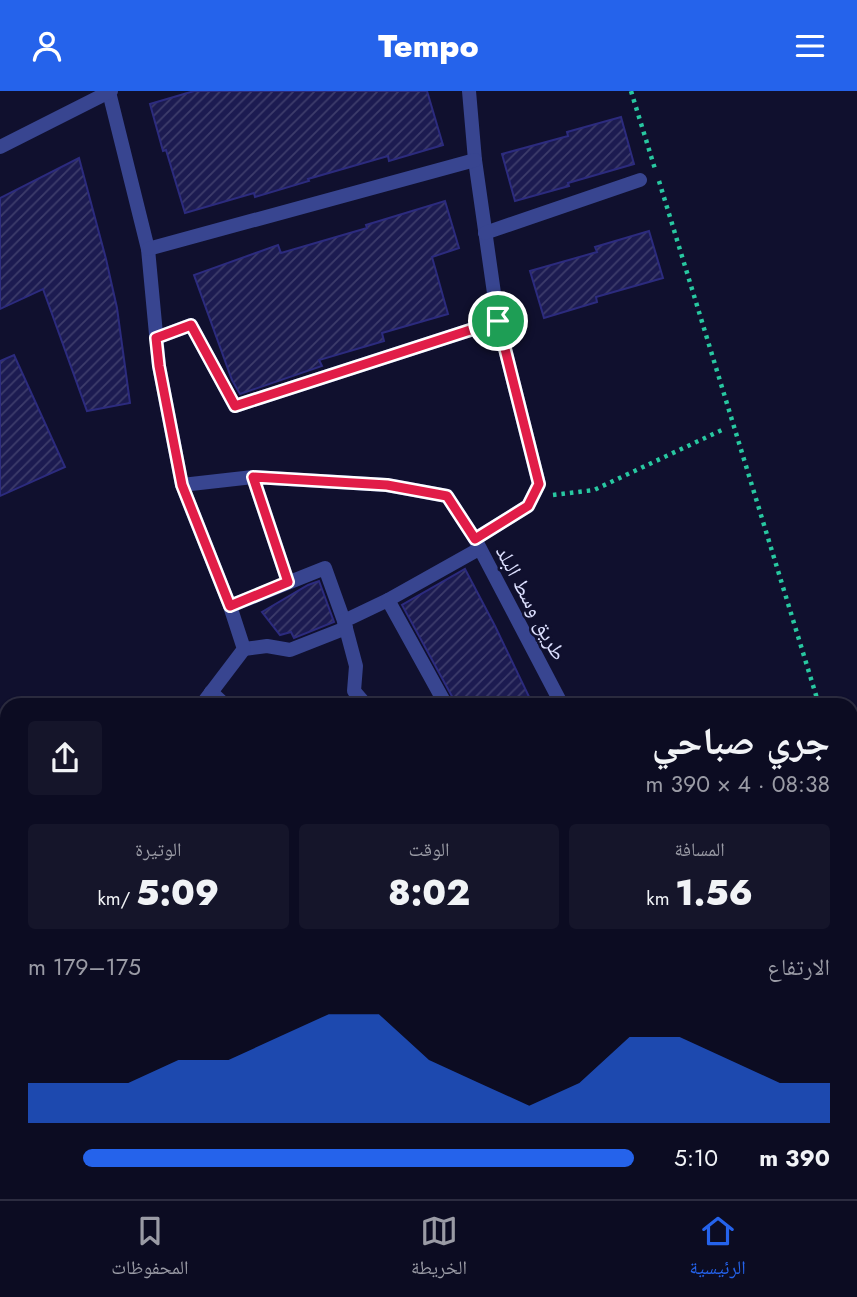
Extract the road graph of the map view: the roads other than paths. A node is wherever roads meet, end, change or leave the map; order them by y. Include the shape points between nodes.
1 (469, 91) edge
2 (110, 92) edge
3 (0, 147) edge
4 (475, 160) junction
5 (639, 180) dead end
6 (485, 233) junction
7 (148, 249) junction
8 (498, 321) junction
9 (156, 338) junction
10 (253, 477) junction
11 (182, 485) junction
12 (477, 544) junction
13 (288, 582) junction
14 (388, 600) junction
15 (230, 606) junction
16 (345, 625) junction
17 (244, 649) junction
18 (211, 692) junction
19 (207, 698) edge
20 (217, 698) edge
21 (360, 698) edge
22 (442, 698) edge
23 (558, 698) edge

1 - 4 street
2 - 3 street
2 - 7 street
4 - 6 street
4 - 7 street
5 - 6 street
6 - 8 street
7 - 9 street
8 - 9 street via 235,406 191,325
8 - 12 street via 539,484 528,506
9 - 11 street
10 - 11 street, طريق وسط البلد
10 - 12 street, طريق وسط البلد via 387,485 447,496
10 - 13 street
11 - 15 street
12 - 14 street
12 - 23 street, طريق وسط البلد
13 - 15 street
13 - 16 street via 325,568
14 - 16 street
14 - 22 street
15 - 17 street
16 - 17 street via 289,650 267,646
16 - 21 street via 356,666 354,691
17 - 18 street
18 - 19 street
18 - 20 street

